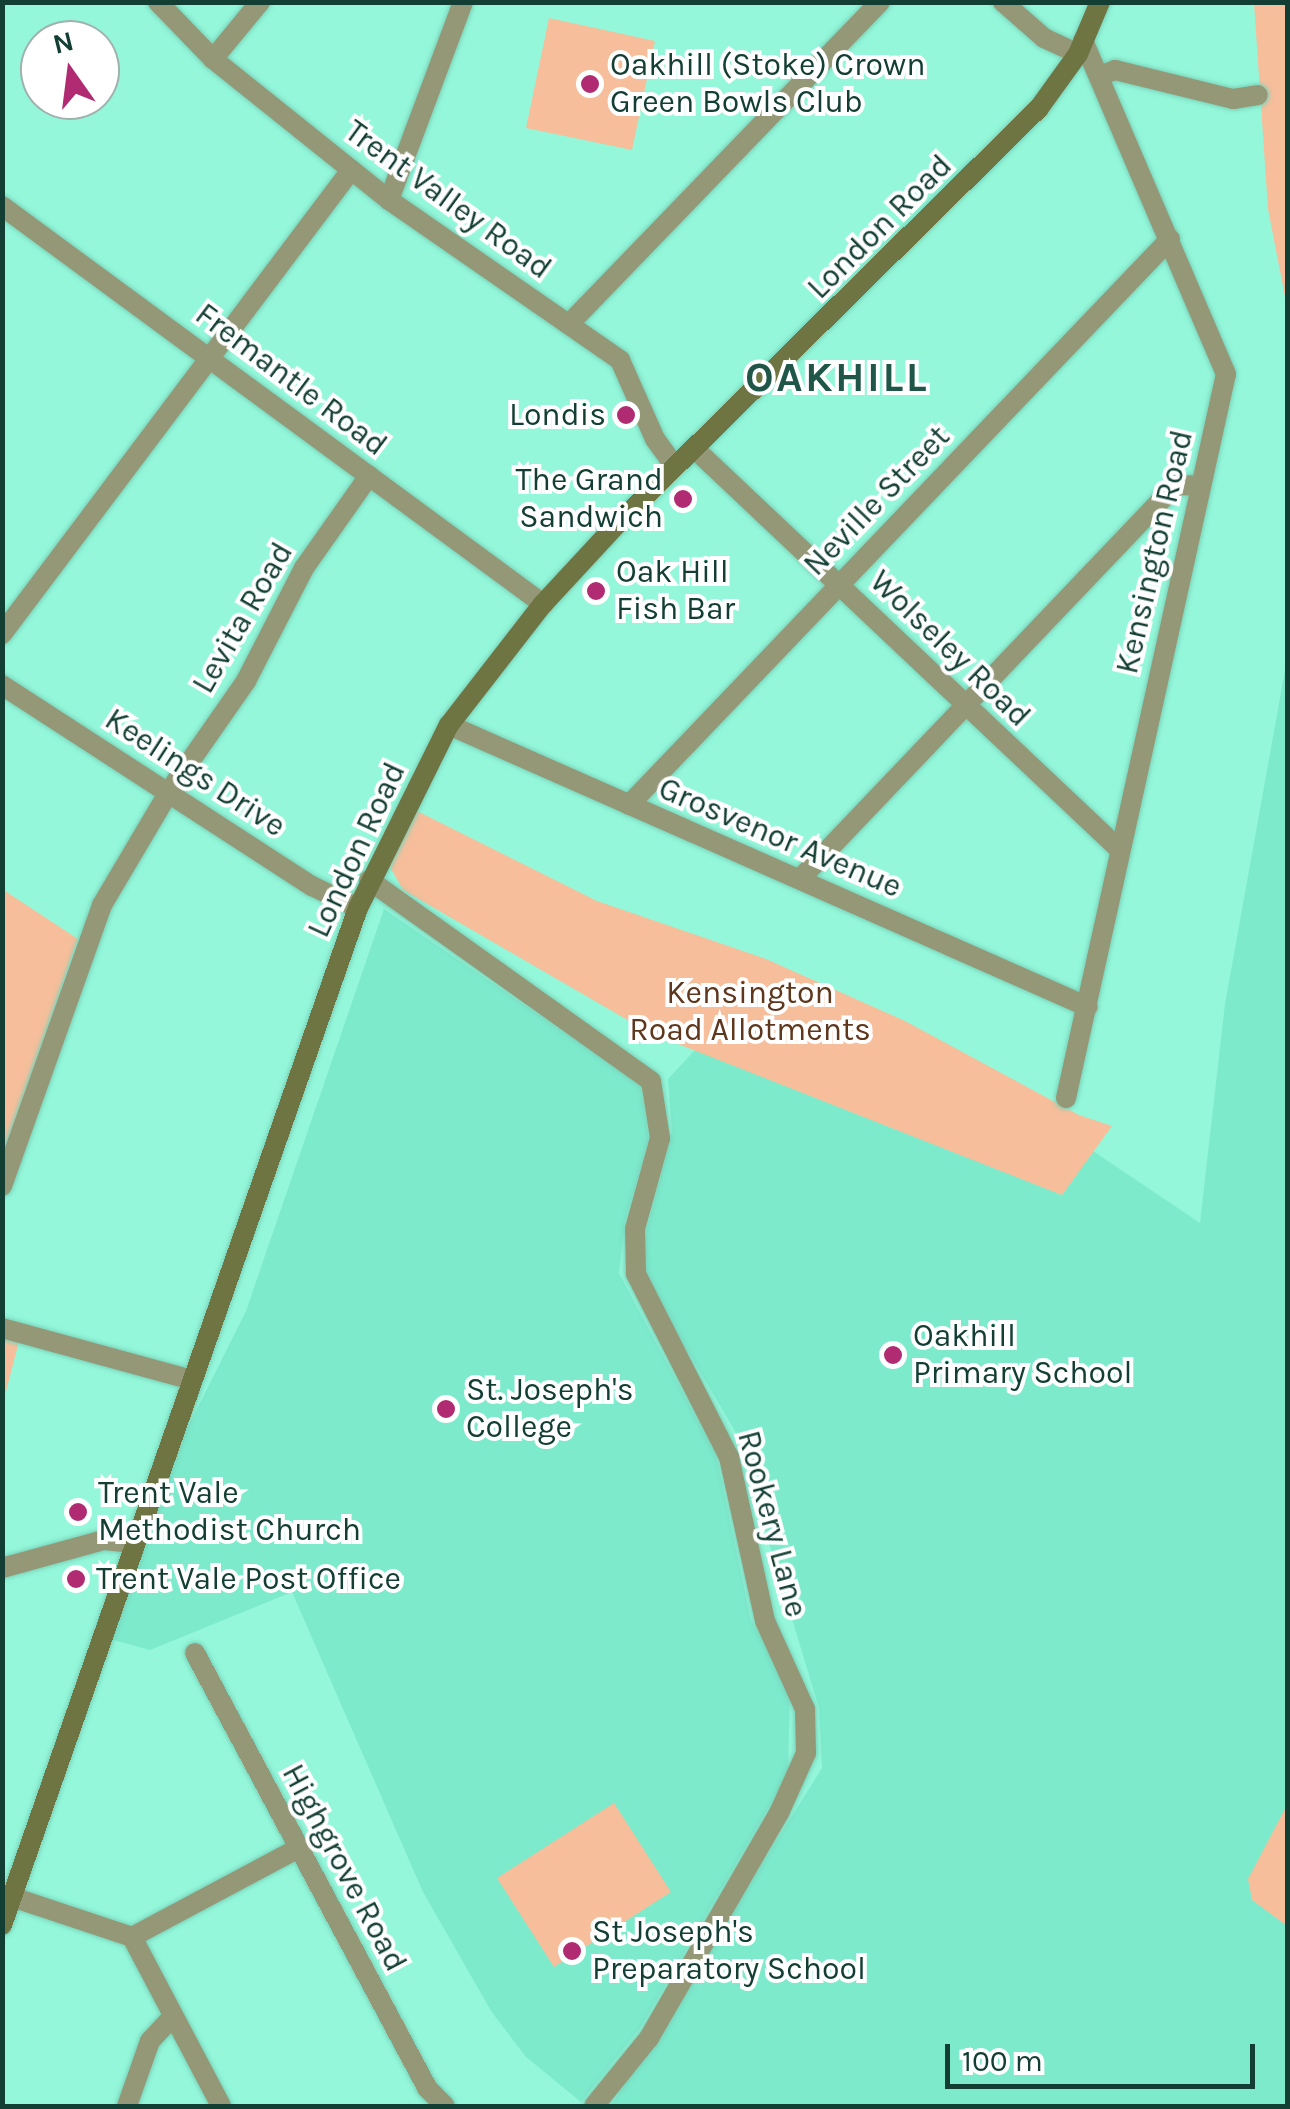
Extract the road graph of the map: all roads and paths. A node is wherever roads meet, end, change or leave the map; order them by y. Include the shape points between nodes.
1 (158, 2) edge
2 (260, 2) edge
3 (462, 2) edge
4 (880, 2) edge
5 (1003, 2) edge
6 (1100, 2) edge
7 (1080, 47) junction
8 (213, 59) junction
9 (1102, 76) junction
10 (1258, 95) dead end
11 (352, 170) junction
12 (389, 200) junction
13 (2, 206) edge
14 (1170, 239) junction
15 (570, 323) junction
16 (212, 358) junction
17 (696, 450) junction
18 (674, 465) junction
19 (368, 476) junction
20 (1200, 486) junction
21 (838, 584) junction
22 (543, 604) junction
23 (2, 634) edge
24 (2, 685) edge
25 (965, 706) junction
26 (450, 725) junction
27 (170, 790) junction
28 (628, 805) junction
29 (1120, 850) junction
30 (800, 878) junction
31 (368, 880) junction
32 (358, 908) junction
33 (1088, 1006) junction
34 (1066, 1098) dead end
35 (2, 1186) edge
36 (2, 1328) edge
37 (192, 1380) junction
38 (130, 1544) junction
39 (2, 1568) edge
40 (195, 1653) dead end
41 (299, 1848) junction
42 (12, 1896) junction
43 (2, 1925) edge
44 (132, 1936) junction
45 (173, 2016) junction
46 (127, 2106) edge
47 (221, 2106) edge
48 (445, 2106) edge
49 (594, 2106) edge

1 - 8 street, Trent Valley Road
2 - 8 street via 235,41
3 - 12 street
4 - 15 street
5 - 7 street via 1044,38
6 - 7 main road, London Road
7 - 9 street, Kensington Road
7 - 17 main road, London Road via 1039,108 964,187
8 - 11 street, Trent Valley Road
9 - 10 street via 1114,70 1233,98
9 - 14 street, Kensington Road
11 - 12 street, Trent Valley Road
11 - 16 street
12 - 15 street, Trent Valley Road
13 - 16 street, Fremantle Road
14 - 20 street, Kensington Road via 1226,374
14 - 21 street, Neville Street
15 - 18 street, Trent Valley Road via 620,360 655,439
16 - 19 street, Fremantle Road
16 - 23 street
17 - 18 main road, London Road
17 - 21 street, Wolseley Road
18 - 22 main road, London Road
19 - 22 street, Fremantle Road
19 - 27 street, Levita Road via 304,568 246,681
20 - 25 street via 1176,485
20 - 29 street, Kensington Road
21 - 25 street, Wolseley Road
21 - 28 street, Neville Street
22 - 26 main road, London Road
24 - 27 street, Keelings Drive
25 - 29 street, Wolseley Road
25 - 30 street
26 - 28 street, Grosvenor Avenue
26 - 31 main road, London Road
27 - 32 street, Keelings Drive via 312,886
27 - 35 street, Levita Road via 102,905
28 - 30 street, Grosvenor Avenue
29 - 33 street, Kensington Road
30 - 33 street, Grosvenor Avenue
31 - 32 main road, London Road
31 - 49 street, Rookery Lane via 651,1081 660,1138 635,1230 636,1274 729,1457 765,1621 805,1709 806,1753 779,1813 649,2038
32 - 37 main road, London Road
33 - 34 street, Kensington Road
36 - 37 street
37 - 38 main road, London Road
38 - 39 street via 104,1540
38 - 42 main road, London Road
40 - 41 street, Highgrove Road
41 - 44 street
41 - 48 street, Highgrove Road via 426,2088
42 - 43 main road, London Road
42 - 44 street
44 - 45 street
45 - 46 street via 150,2041
45 - 47 street

